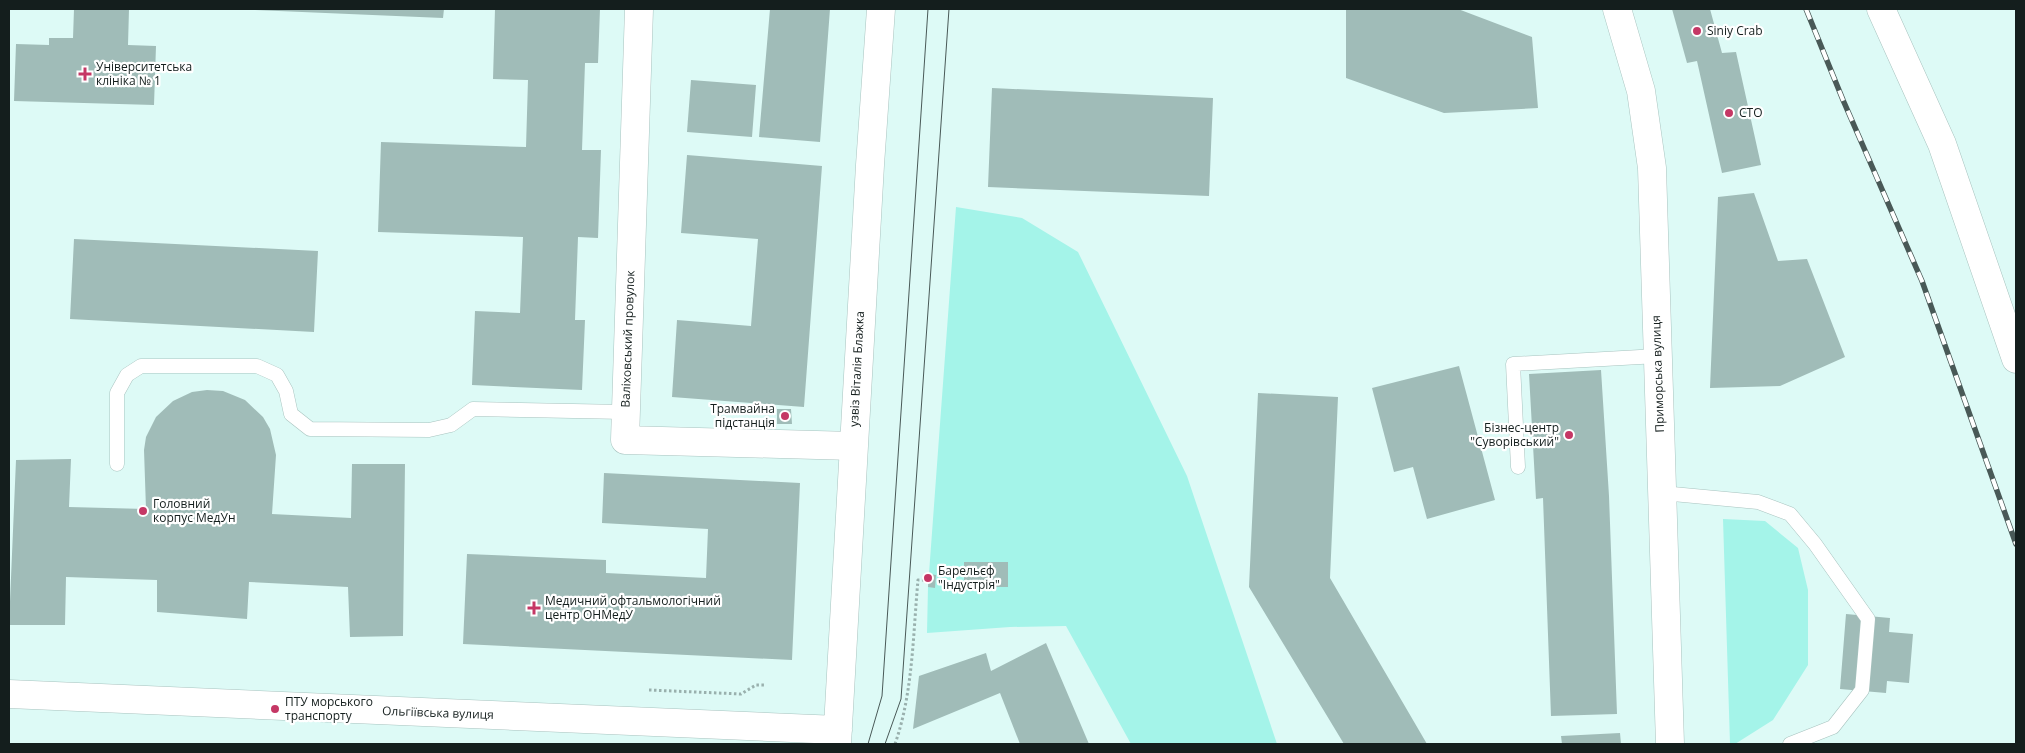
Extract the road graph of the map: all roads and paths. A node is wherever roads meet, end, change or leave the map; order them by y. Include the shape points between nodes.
1 (639, 9) edge
2 (881, 9) edge
3 (1617, 9) edge
4 (1881, 9) edge
5 (1658, 356) junction
6 (2016, 359) edge
7 (625, 412) junction
8 (853, 446) junction
9 (117, 464) dead end
10 (1518, 467) dead end
11 (1662, 494) junction
12 (928, 580) dead end
13 (9, 694) edge
14 (837, 737) edge
15 (894, 744) edge
16 (1670, 744) edge
17 (1790, 744) edge

1 - 7 street, Валіховський провулок
2 - 8 street, узвіз Віталія Блажка
3 - 5 street, Приморська вулиця via 1641,90 1652,168
4 - 6 street via 1942,144
5 - 10 lane via 1513,364
5 - 11 street, Приморська вулиця
7 - 8 street, Валіховський провулок via 624,440
7 - 9 lane via 473,409 451,425 429,430 310,428 291,414 286,391 276,375 257,366 141,366 127,375 117,393
8 - 14 street, узвіз Віталія Блажка
11 - 16 street, Приморська вулиця
11 - 17 lane via 1758,502 1790,514 1868,619 1862,690 1833,727
12 - 15 path via 918,580 906,700 901,728
13 - 14 street, Ольгіївська вулиця

